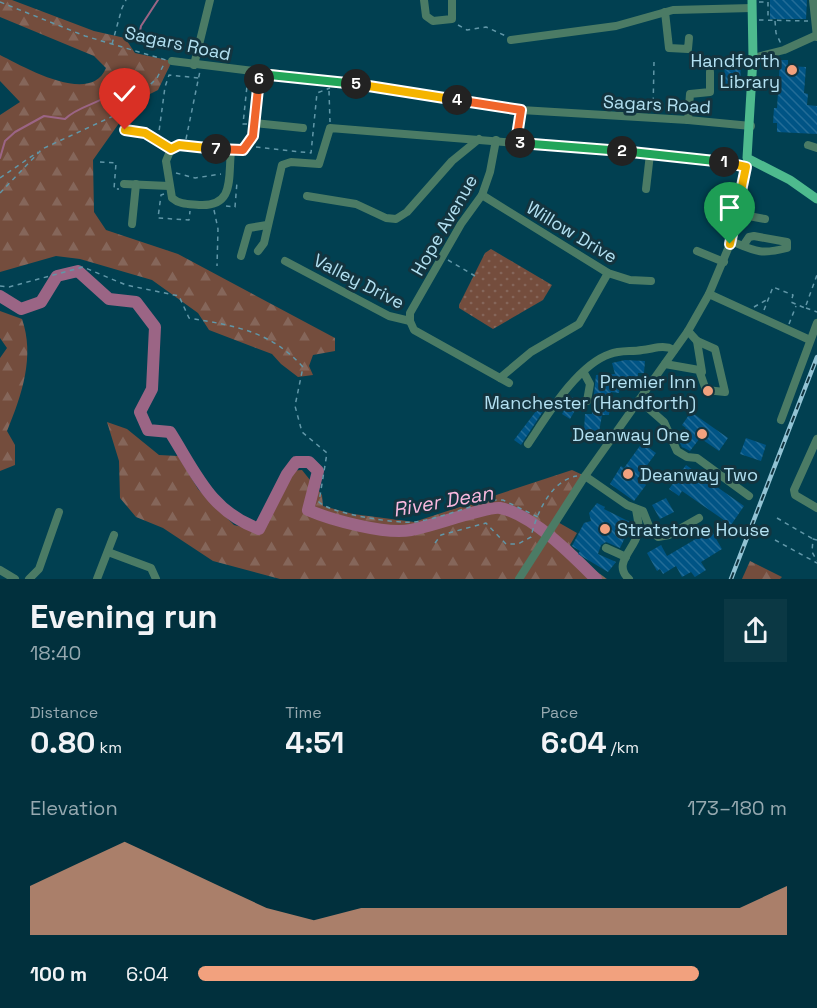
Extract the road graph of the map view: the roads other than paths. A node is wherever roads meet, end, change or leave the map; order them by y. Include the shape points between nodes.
1 (210, 0) edge
2 (424, 0) edge
3 (452, 0) edge
4 (813, 0) edge
5 (752, 3) edge
6 (665, 12) junction
7 (817, 36) edge
8 (689, 38) dead end
9 (511, 40) road end
10 (753, 58) junction
11 (169, 61) road end
12 (198, 65) junction
13 (710, 72) dead end
14 (260, 74) junction
15 (521, 110) junction
16 (688, 120) junction
17 (254, 124) junction
18 (750, 126) junction
19 (303, 128) dead end
20 (479, 139) junction
21 (496, 140) junction
22 (516, 142) junction
23 (808, 145) dead end
24 (817, 148) edge
25 (231, 151) junction
26 (650, 154) junction
27 (747, 162) junction
28 (136, 184) junction
29 (122, 187) road end
30 (646, 189) dead end
31 (170, 190) junction
32 (482, 195) junction
33 (307, 196) dead end
34 (817, 199) edge
35 (738, 214) junction
36 (765, 219) dead end
37 (132, 224) dead end
38 (267, 225) junction
39 (731, 241) junction
40 (743, 246) junction
41 (258, 251) dead end
42 (697, 251) dead end
43 (241, 256) dead end
44 (285, 261) dead end
45 (724, 262) junction
46 (608, 273) junction
47 (651, 281) dead end
48 (709, 294) junction
49 (410, 321) junction
50 (817, 323) edge
51 (688, 331) junction
52 (810, 340) junction
53 (697, 341) junction
54 (674, 350) junction
55 (664, 364) junction
56 (702, 372) junction
57 (584, 373) junction
58 (500, 378) junction
59 (509, 383) dead end
60 (639, 400) junction
61 (587, 401) dead end
62 (781, 420) dead end
63 (817, 439) edge
64 (528, 444) dead end
65 (585, 476) junction
66 (749, 496) dead end
67 (817, 507) edge
68 (636, 509) junction
69 (59, 512) dead end
70 (699, 518) dead end
71 (114, 535) dead end
72 (606, 548) dead end
73 (108, 552) junction
74 (626, 557) junction
75 (0, 570) edge
76 (15, 579) edge
77 (29, 579) edge
78 (97, 579) edge
79 (156, 579) edge
80 (519, 579) edge
81 (629, 579) edge

1 - 12 street
2 - 3 street via 427,19 433,21 452,19
4 - 7 street
5 - 6 street
5 - 10 main road
6 - 8 street via 669,48 688,49
6 - 9 street via 616,26
7 - 10 street
10 - 18 main road
11 - 12 street, Sagars Road
12 - 14 street, Sagars Road
13 - 16 street via 710,92 690,94
14 - 15 street, Sagars Road via 334,81
14 - 17 street
15 - 16 street, Sagars Road
15 - 22 street
16 - 18 street, Sagars Road
17 - 19 street
17 - 25 street via 252,141 246,149
18 - 27 main road
20 - 21 street
20 - 33 street via 396,219 356,204
20 - 38 street via 330,128 319,164 282,165 275,206
21 - 22 street
21 - 32 street, Hope Avenue
22 - 26 street
23 - 24 street
25 - 31 street via 185,146 171,149 167,157
25 - 31 street via 227,194 222,201 213,205 177,202
26 - 27 street
26 - 30 street
27 - 34 main road via 790,180
27 - 35 street
28 - 29 street
28 - 31 street
28 - 37 street
32 - 46 street, Willow Drive
32 - 49 street, Hope Avenue via 442,256 410,313
35 - 36 street
35 - 39 street
38 - 41 street via 264,243
38 - 43 street via 249,228
39 - 40 street
39 - 45 street
40 - 40 street via 754,236 787,242 786,248 768,253
42 - 45 street
44 - 49 street, Valley Drive via 388,316
45 - 48 street
46 - 47 street, Willow Drive
46 - 58 street via 579,324 531,352
48 - 51 street
48 - 52 street
49 - 58 street, Valley Drive via 414,330
50 - 52 street
51 - 53 street
51 - 54 street
52 - 62 street
53 - 56 street
53 - 56 street via 716,350 725,392 706,390
54 - 55 street
54 - 57 street via 663,346 613,353 600,358
55 - 56 street
55 - 60 street
57 - 61 street via 590,384
57 - 64 street via 555,404
58 - 59 street, Valley Drive
60 - 65 street
60 - 66 street via 664,422 676,451 697,458
63 - 67 street via 794,490 795,495
65 - 68 street
65 - 80 street
68 - 70 street via 643,511 653,534 661,538
68 - 74 street via 638,531
69 - 77 street via 39,569
71 - 73 street
72 - 74 street
73 - 78 street
73 - 79 street via 151,568
74 - 81 street via 621,569
75 - 76 street

